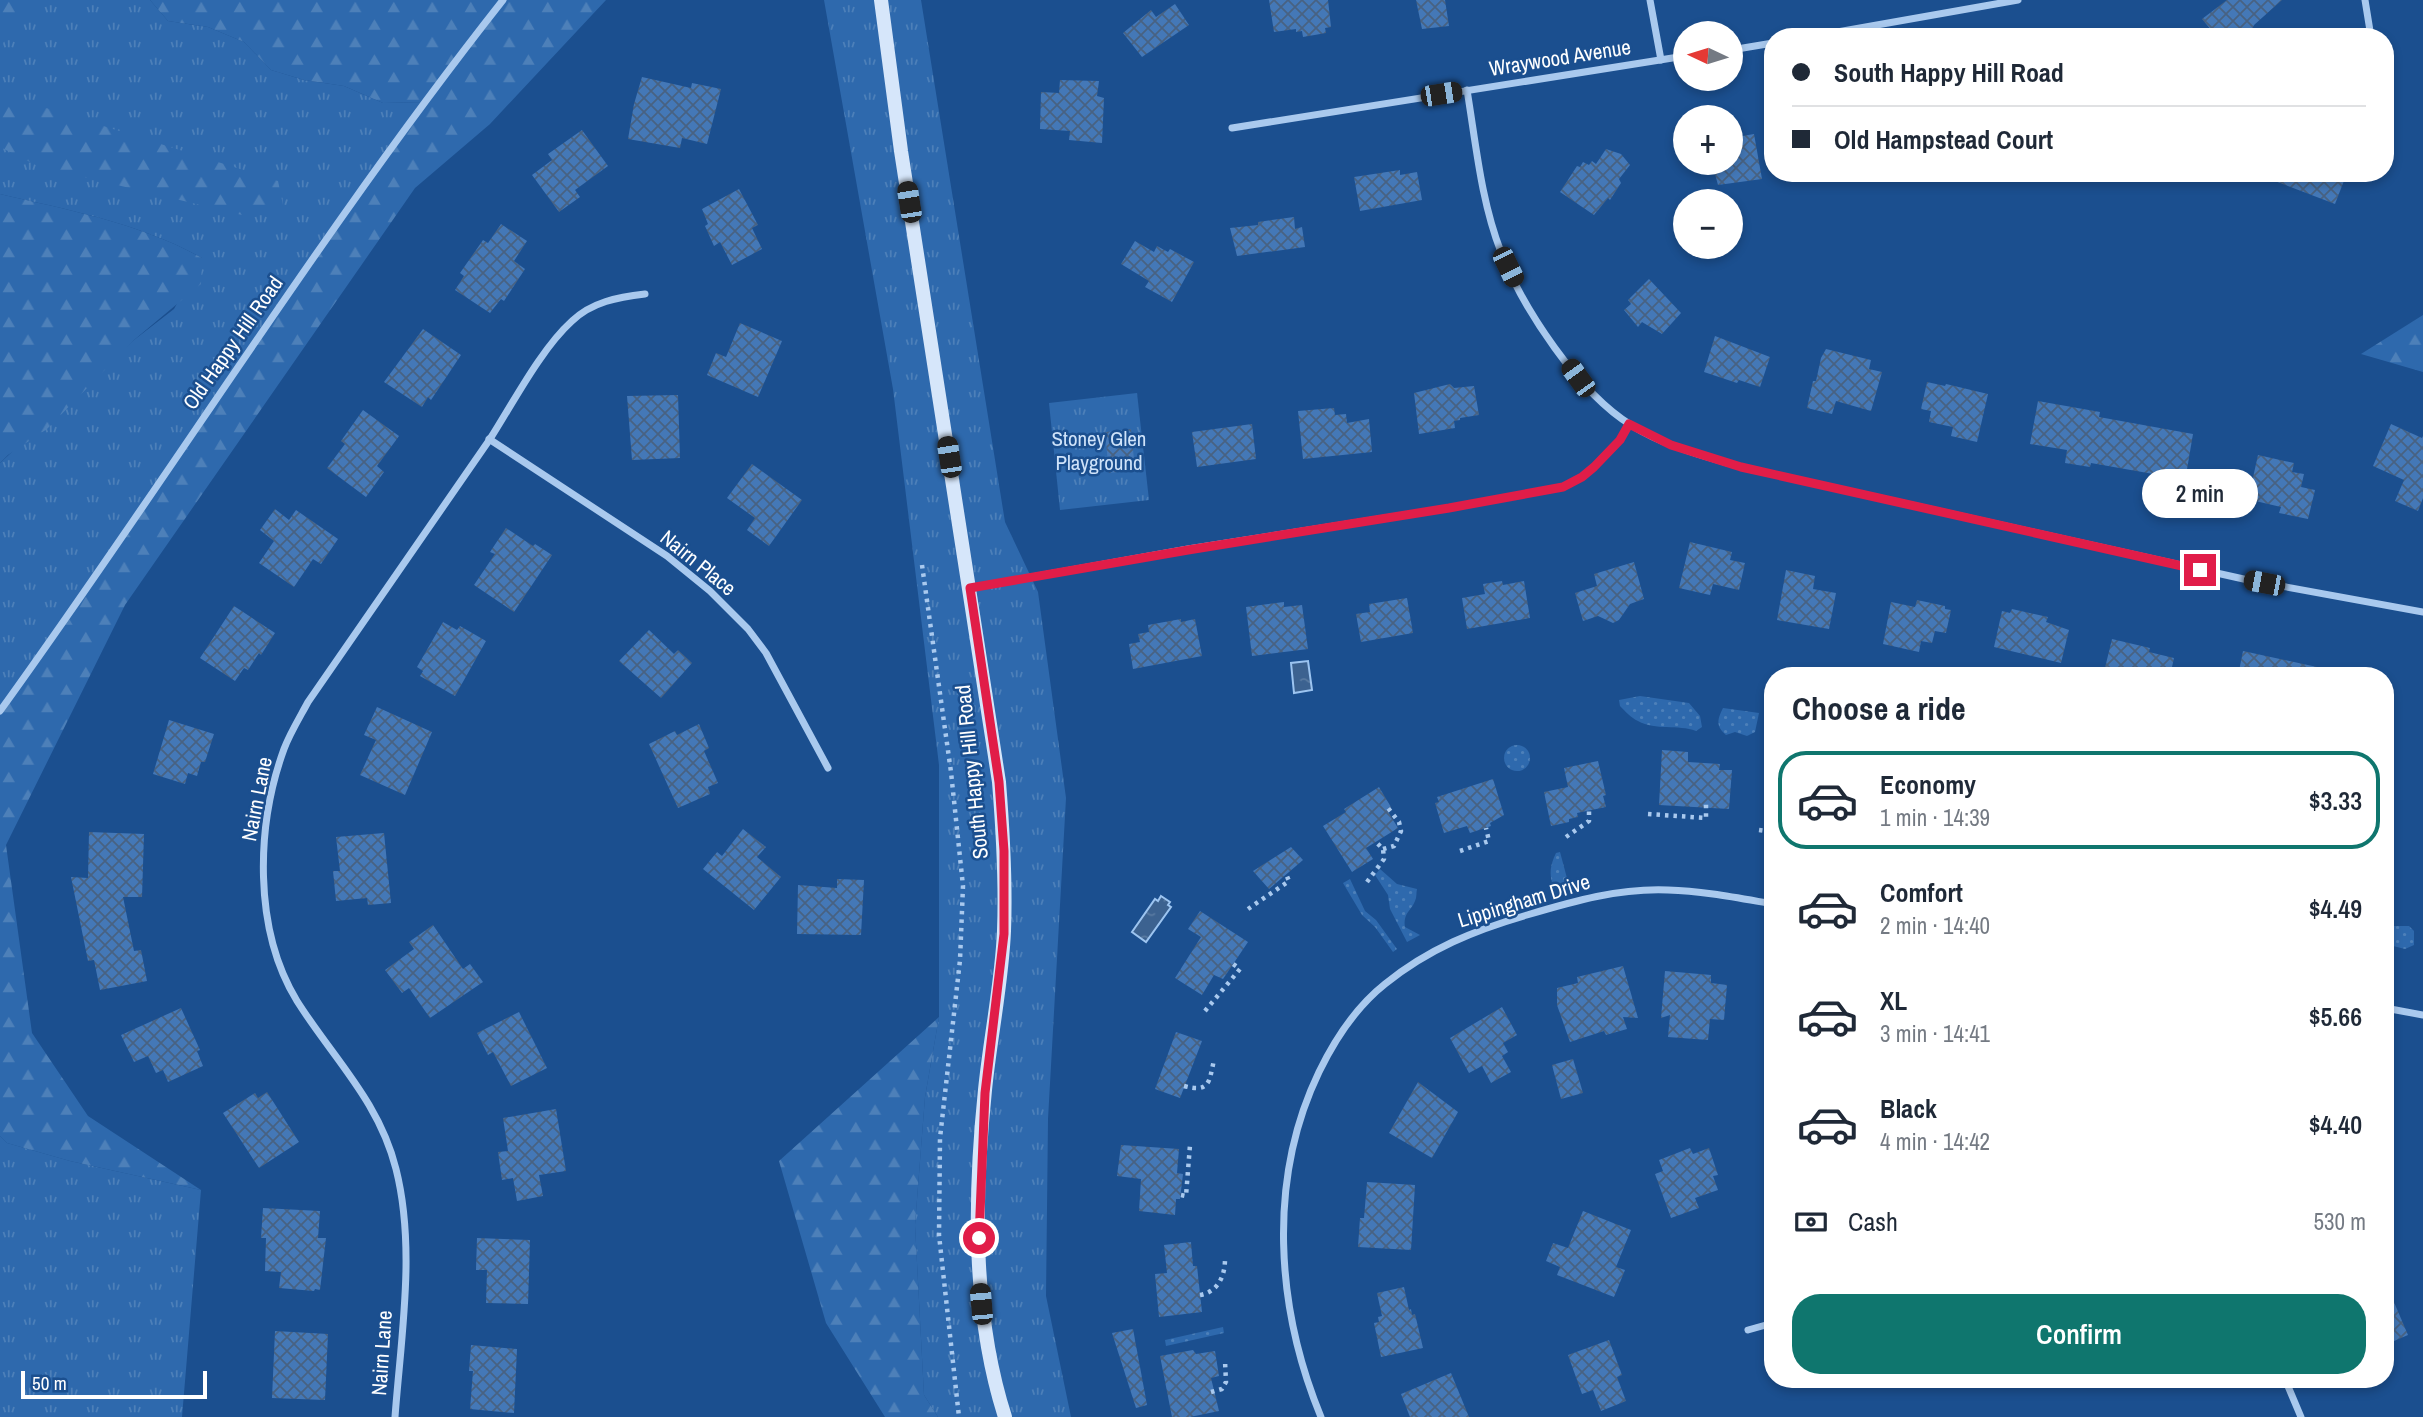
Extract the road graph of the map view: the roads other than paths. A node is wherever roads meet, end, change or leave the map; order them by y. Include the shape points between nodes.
1 (503, 0) edge
2 (881, 0) edge
3 (1650, 0) edge
4 (2018, 0) edge
5 (2365, 0) edge
6 (1860, 28) edge
7 (2370, 28) edge
8 (1764, 44) edge
9 (1743, 48) edge
10 (1673, 58) edge
11 (1661, 60) junction
12 (1467, 90) junction
13 (1232, 128) dead end
14 (645, 294) dead end
15 (1629, 424) junction
16 (489, 439) junction
17 (970, 588) junction
18 (2423, 612) edge
19 (0, 711) edge
20 (828, 768) dead end
21 (1764, 902) edge
22 (2394, 1009) edge
23 (2423, 1015) edge
24 (1764, 1325) edge
25 (1748, 1329) dead end
26 (2289, 1388) edge
27 (395, 1417) edge
28 (1005, 1417) edge
29 (1321, 1417) edge
30 (2301, 1417) edge

1 - 19 street, Old Happy Hill Road via 262,330
2 - 17 street, South Happy Hill Road
3 - 11 street
4 - 6 street
5 - 7 street
8 - 9 street
10 - 11 street, Wraywood Avenue
11 - 12 street, Wraywood Avenue
12 - 13 street, Wraywood Avenue
12 - 15 street via 1484,191 1510,272 1544,332 1578,378
14 - 16 street, Nairn Lane via 597,304 573,320 555,338
15 - 17 street via 1594,467 1563,487
15 - 18 street via 1671,445 1741,467 2241,579
16 - 20 street, Nairn Place via 667,556 710,591 766,653
16 - 27 street, Nairn Lane via 308,702 285,747 265,829 263,880 276,953 296,999 367,1098 396,1170 404,1222 405,1278
17 - 28 street, South Happy Hill Road via 999,782 1004,851 1004,934 985,1093 978,1265 983,1323
21 - 29 street, Lippingham Drive via 1668,890 1588,897 1455,939 1416,961 1355,1014 1331,1046 1310,1089 1286,1182 1282,1230 1286,1285 1296,1340
22 - 23 street
24 - 25 street
26 - 30 street

